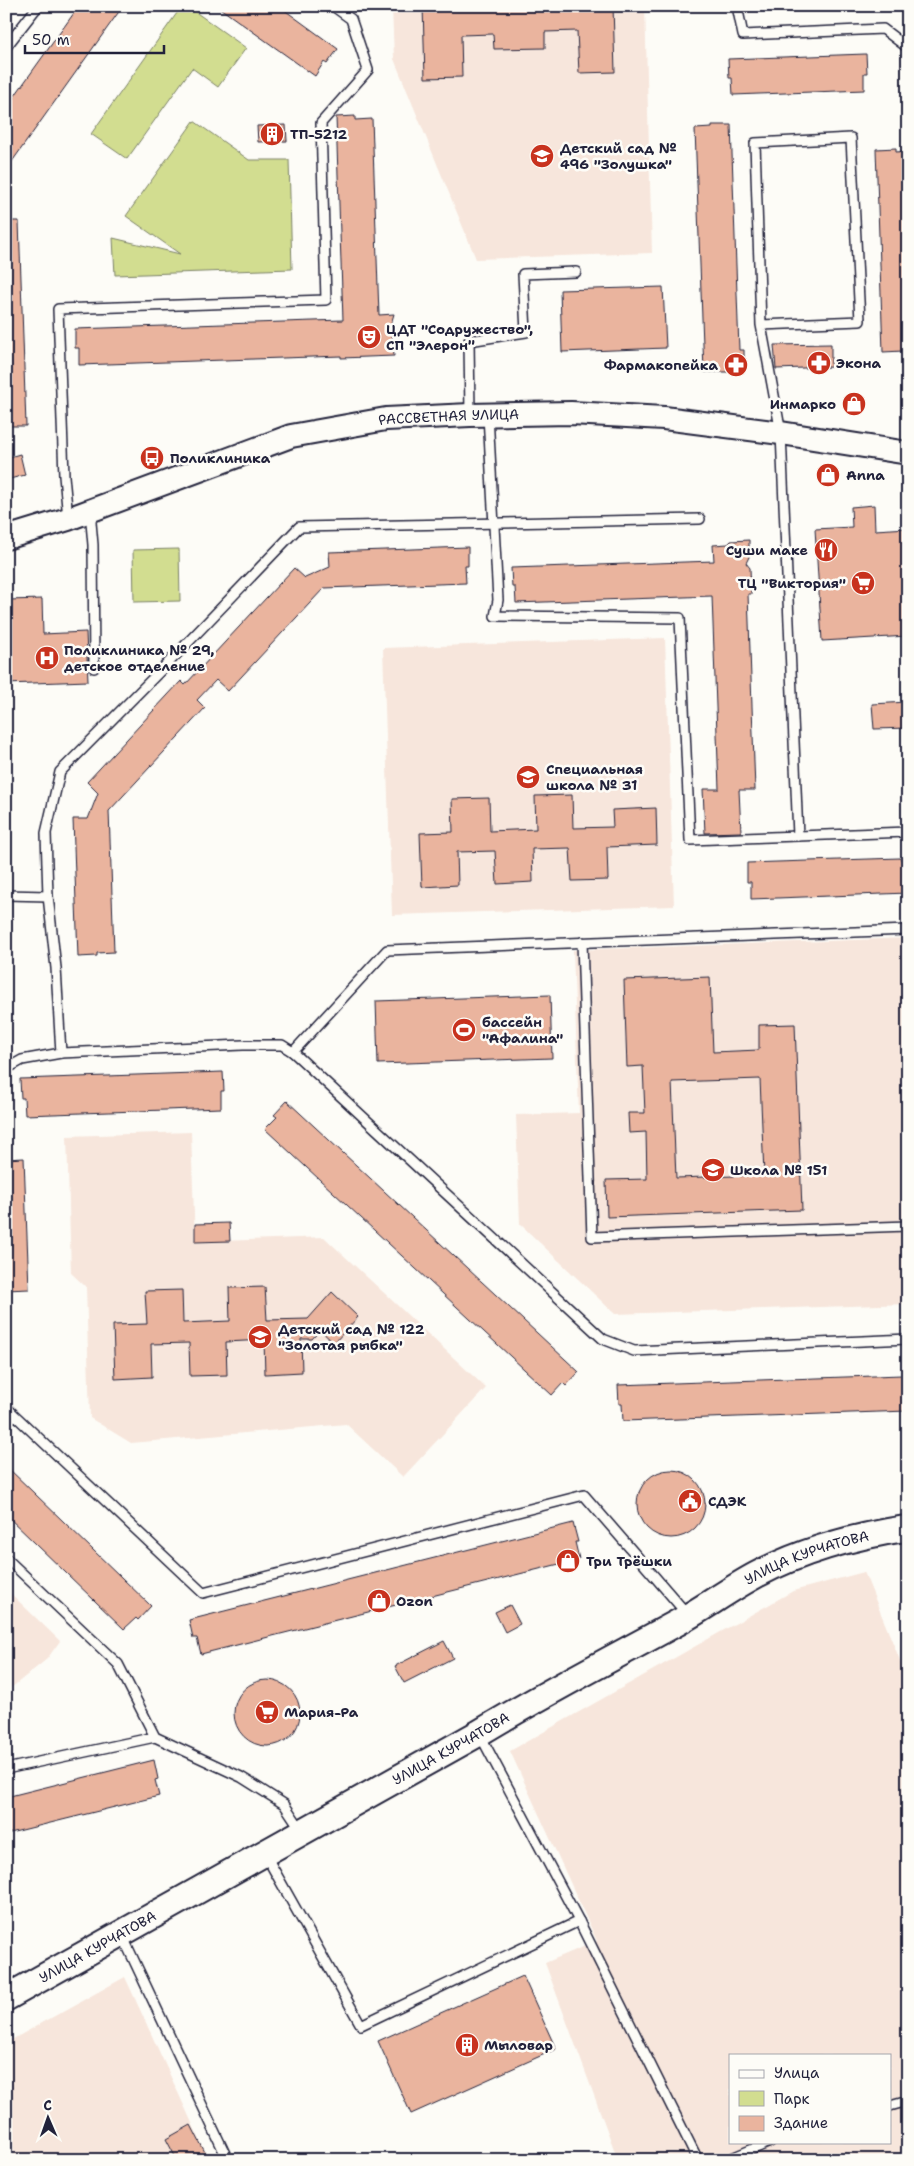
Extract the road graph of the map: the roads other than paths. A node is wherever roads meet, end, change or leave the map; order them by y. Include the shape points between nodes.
1 (38, 6) edge
2 (333, 6) edge
3 (737, 6) edge
4 (6, 47) edge
5 (908, 48) edge
6 (576, 272) dead end
7 (760, 325) junction
8 (479, 414) junction
9 (780, 433) junction
10 (908, 453) edge
11 (90, 511) junction
12 (68, 519) junction
13 (700, 519) dead end
14 (493, 523) junction
15 (6, 538) edge
16 (94, 668) dead end
17 (908, 832) edge
18 (798, 836) junction
19 (6, 895) edge
20 (48, 896) junction
21 (908, 930) edge
22 (582, 942) junction
23 (293, 1052) junction
24 (61, 1053) junction
25 (6, 1069) edge
26 (908, 1226) edge
27 (908, 1339) edge
28 (6, 1407) edge
29 (908, 1528) edge
30 (6, 1558) edge
31 (689, 1616) junction
32 (479, 1733) junction
33 (155, 1737) junction
34 (6, 1769) edge
35 (302, 1831) junction
36 (264, 1853) junction
37 (579, 1920) junction
38 (122, 1935) junction
39 (6, 1998) edge
40 (908, 2101) edge
41 (892, 2105) edge
42 (765, 2144) edge
43 (228, 2160) edge
44 (698, 2160) edge
45 (727, 2160) edge

1 - 4 lane
2 - 12 lane via 351,19 368,70 321,123 326,300 58,309
3 - 5 lane via 743,35 883,29
6 - 8 lane via 523,274 526,332 469,341
7 - 7 lane via 755,143 851,138 860,321
7 - 9 lane
8 - 9 street, РАССВЕТНАЯ УЛИЦА via 571,413 646,417
8 - 11 street, РАССВЕТНАЯ УЛИЦА via 386,419 291,436
8 - 14 lane
9 - 10 street, РАССВЕТНАЯ УЛИЦА
9 - 18 lane
11 - 12 street, РАССВЕТНАЯ УЛИЦА
11 - 16 lane
12 - 15 street, РАССВЕТНАЯ УЛИЦА
13 - 14 lane
14 - 18 lane via 498,600 495,616 680,618 690,840
14 - 20 lane via 299,527 60,772 46,833
17 - 18 lane
19 - 20 lane
20 - 24 lane
21 - 22 lane
22 - 23 lane via 387,950
22 - 26 lane via 592,1237
23 - 24 lane via 282,1045 243,1045
23 - 27 lane via 603,1339 634,1351
24 - 25 lane via 22,1060
28 - 31 lane via 202,1593 584,1495
29 - 31 main road, УЛИЦА КУРЧАТОВА via 814,1549 756,1575
30 - 33 lane via 118,1664
31 - 32 main road, УЛИЦА КУРЧАТОВА
32 - 35 main road, УЛИЦА КУРЧАТОВА
32 - 37 lane
33 - 34 lane
33 - 35 lane via 241,1777 284,1804
35 - 36 main road, УЛИЦА КУРЧАТОВА
36 - 37 lane via 360,2025
36 - 38 main road, УЛИЦА КУРЧАТОВА
37 - 44 lane
38 - 39 main road, УЛИЦА КУРЧАТОВА
38 - 43 lane
40 - 41 lane
42 - 45 lane

